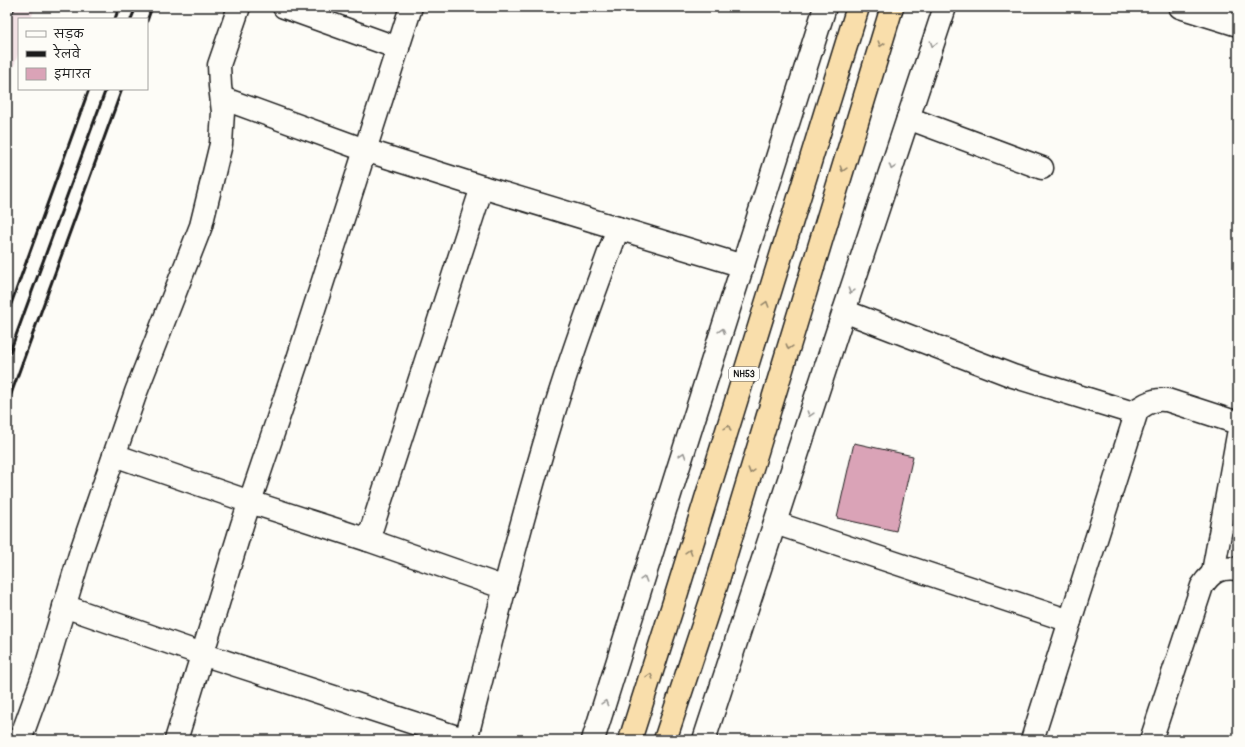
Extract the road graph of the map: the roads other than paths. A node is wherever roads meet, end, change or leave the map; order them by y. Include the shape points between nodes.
1 (239, 7) edge
2 (284, 7) edge
3 (411, 7) edge
4 (825, 7) edge
5 (858, 7) edge
6 (892, 7) edge
7 (945, 7) edge
8 (1180, 7) edge
9 (1238, 25) edge
10 (398, 48) junction
11 (222, 98) junction
12 (908, 118) junction
13 (365, 150) junction
14 (1042, 168) dead end
15 (482, 187) junction
16 (618, 228) junction
17 (743, 266) junction
18 (844, 311) junction
19 (1137, 411) junction
20 (1238, 423) edge
21 (1238, 435) edge
22 (114, 456) junction
23 (250, 502) junction
24 (775, 523) junction
25 (368, 540) junction
26 (1238, 569) edge
27 (1213, 572) junction
28 (505, 588) junction
29 (64, 606) junction
30 (1070, 621) junction
31 (202, 654) junction
32 (20, 740) edge
33 (176, 740) edge
34 (466, 740) edge
35 (593, 740) edge
36 (630, 740) edge
37 (665, 740) edge
38 (704, 740) edge
39 (1032, 740) edge
40 (1151, 740) edge

1 - 11 street via 219,65
2 - 10 street
3 - 10 street
4 - 17 street
36 -> 5 highway, NH53
6 -> 37 highway via 718,580
7 -> 12 street
8 - 9 street
10 - 13 street
11 - 13 street
11 - 22 street via 221,144 201,226 136,392
12 - 14 street
12 -> 18 street
13 - 15 street
13 - 23 street
15 - 16 street
15 - 25 street
16 - 17 street
16 - 28 street via 551,421
35 -> 17 street
18 - 19 street via 1013,376 1130,412
18 -> 24 street
19 - 20 street via 1149,402 1167,400
19 - 30 street
21 - 27 street
22 - 23 street
22 - 29 street
23 - 25 street
23 - 31 street
24 - 30 street
24 - 38 street
25 - 28 street
26 - 27 street via 1220,569
27 - 40 street via 1197,596
28 - 34 street
29 - 31 street
29 - 32 street via 44,674
30 - 39 street
31 - 33 street
31 - 34 street

